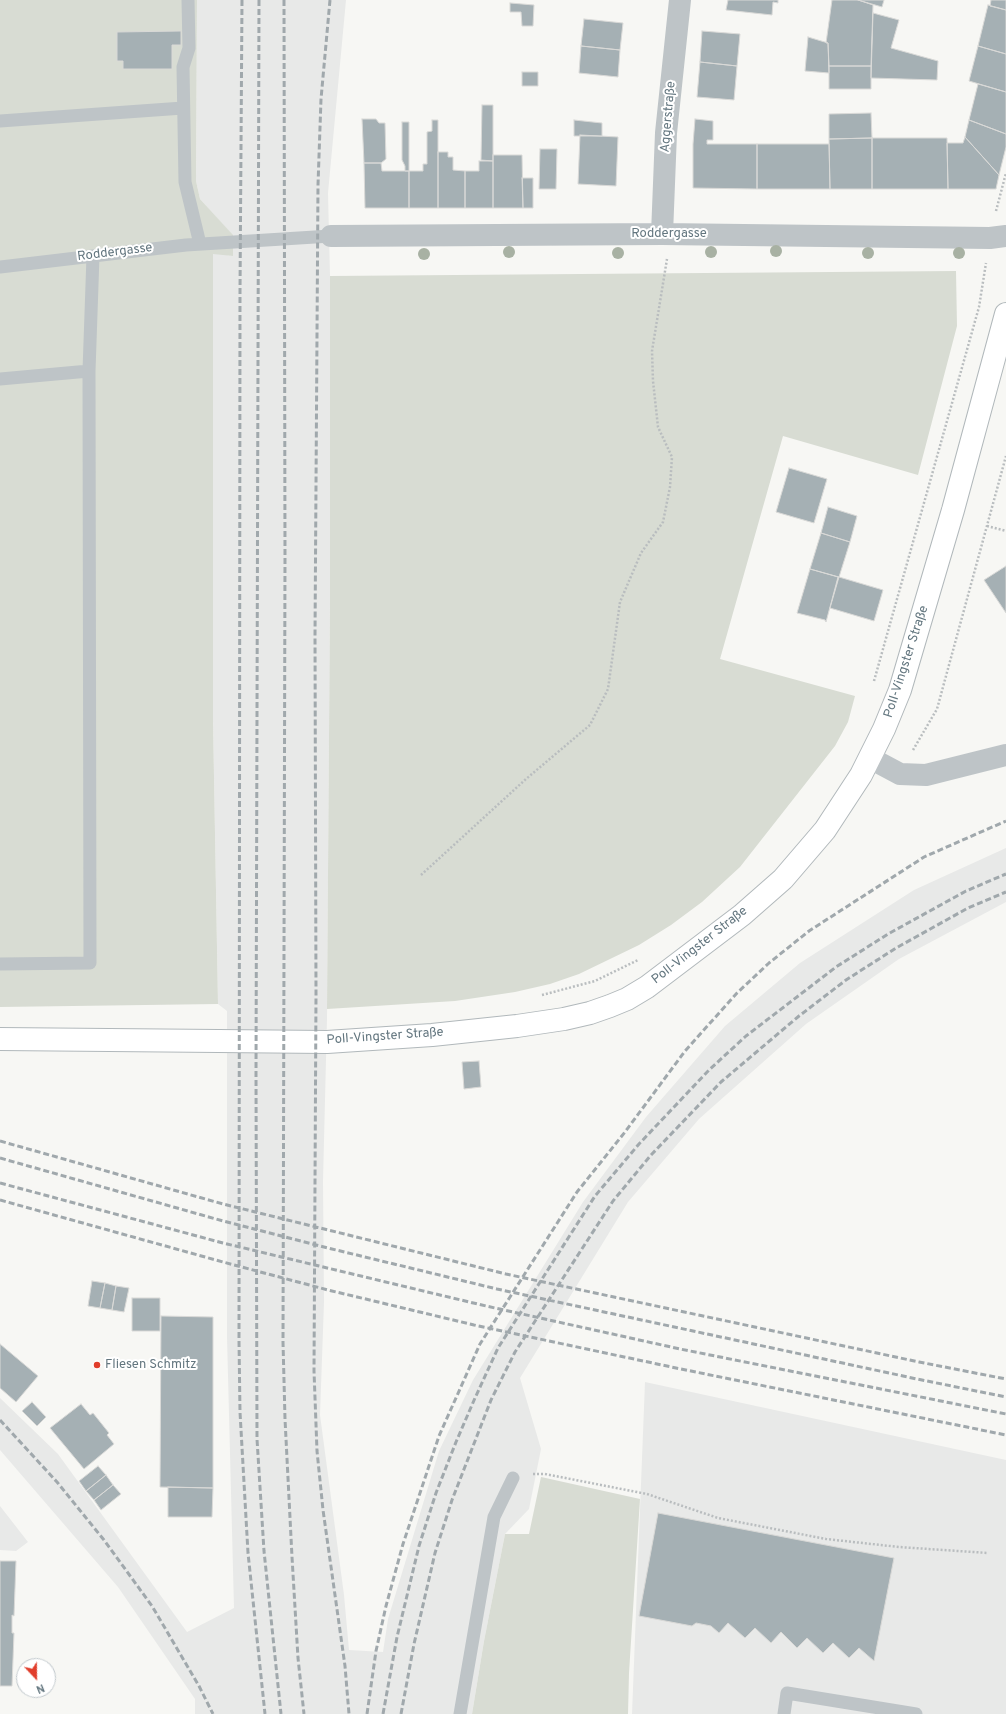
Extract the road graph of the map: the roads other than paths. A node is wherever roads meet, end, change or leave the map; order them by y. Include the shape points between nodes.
1 (188, 0) edge
2 (680, 0) edge
3 (183, 108) junction
4 (0, 121) edge
5 (662, 234) junction
6 (331, 236) joint
7 (998, 237) edge
8 (200, 244) junction
9 (93, 256) junction
10 (0, 267) edge
11 (1006, 314) edge
12 (89, 371) junction
13 (0, 379) edge
14 (1006, 755) edge
15 (870, 758) junction
16 (0, 964) edge
17 (0, 1039) edge
18 (513, 1478) road end
19 (460, 1714) edge
20 (784, 1714) edge
21 (916, 1714) edge

1 - 3 lane via 189,48 183,67
2 - 5 street, Aggerstraße via 666,133
3 - 4 lane
3 - 8 lane via 185,182
5 - 6 street, Roddergasse
5 - 7 street, Roddergasse
6 - 8 lane, Roddergasse
8 - 9 lane, Roddergasse
9 - 10 lane, Roddergasse
9 - 12 lane
11 - 15 street, Poll-Vingster Straße via 900,690
12 - 13 lane
12 - 16 lane via 90,963
14 - 15 street via 926,775 900,774
15 - 17 street, Poll-Vingster Straße via 825,830 783,879 742,915 647,987 627,999 590,1013 517,1026 327,1042
18 - 19 lane via 494,1517
20 - 21 lane via 787,1693

